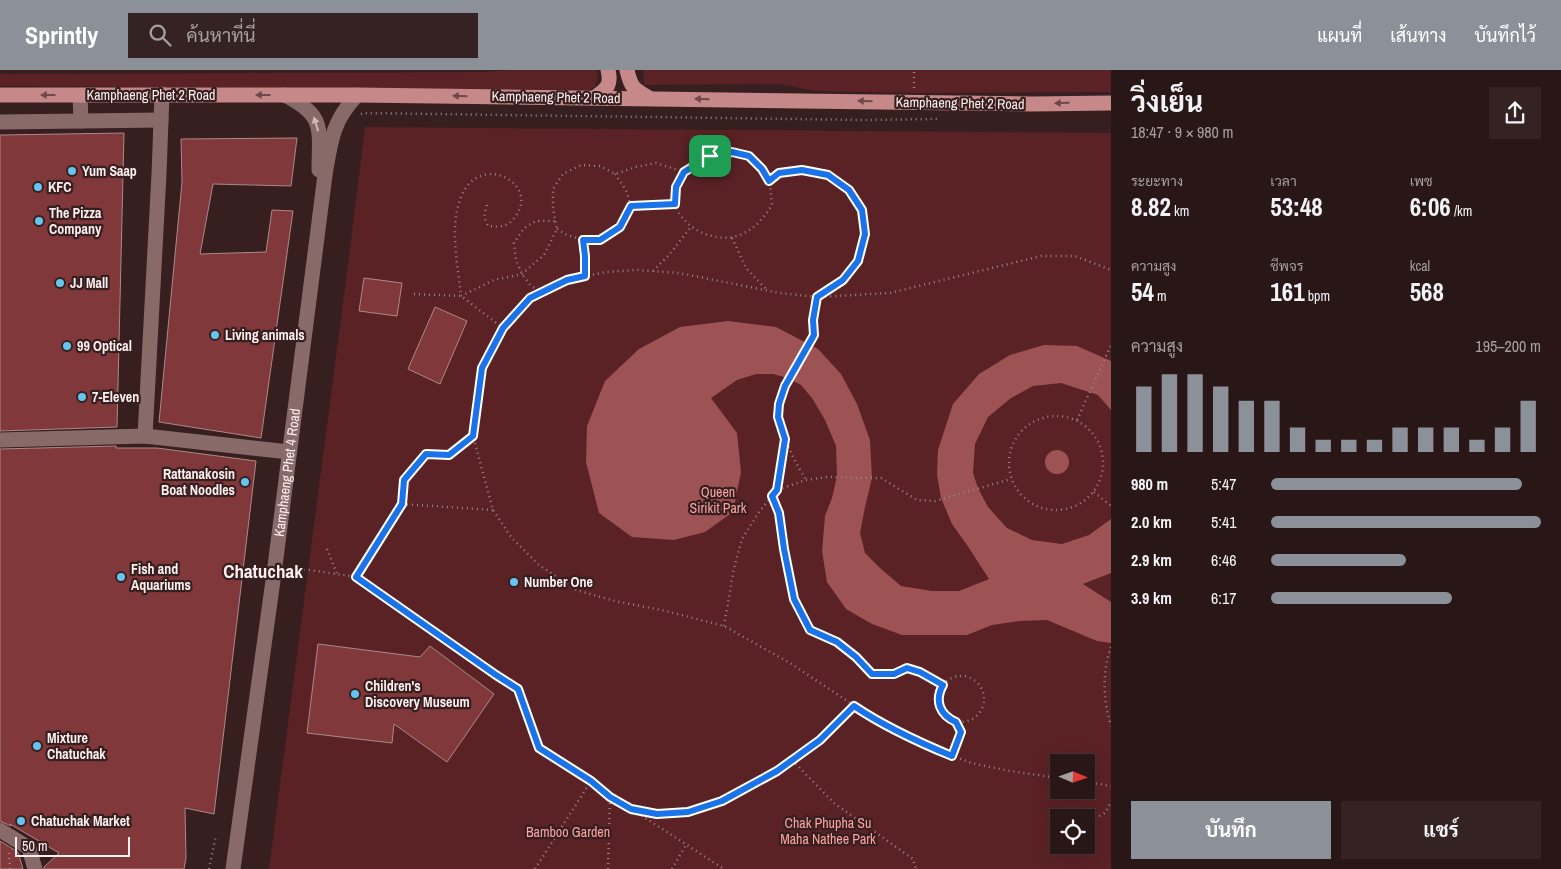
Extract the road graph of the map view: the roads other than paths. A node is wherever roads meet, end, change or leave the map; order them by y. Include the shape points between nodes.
1 (608, 70) edge
2 (627, 70) edge
3 (162, 94) junction
4 (0, 95) edge
5 (80, 95) junction
6 (285, 95) junction
7 (357, 95) junction
8 (594, 98) junction
9 (649, 98) junction
10 (1111, 103) edge
11 (161, 120) junction
12 (81, 121) junction
13 (0, 122) edge
14 (319, 224) junction
15 (145, 436) junction
16 (0, 440) edge
17 (289, 452) junction
18 (0, 830) edge
19 (36, 869) edge
20 (233, 869) edge

1 - 8 main road via 608,88
2 - 9 main road via 630,83
3 - 5 main road, Kamphaeng Phet 2 Road
6 -> 3 main road, Kamphaeng Phet 2 Road
3 - 11 street
5 -> 4 main road, Kamphaeng Phet 2 Road
5 - 12 street
6 - 7 main road, Kamphaeng Phet 2 Road
14 -> 6 street, Kamphaeng Phet 4 Road via 317,121 311,111
8 -> 7 main road, Kamphaeng Phet 2 Road
7 - 14 street, Kamphaeng Phet 4 Road via 344,108 333,132
8 - 9 main road, Kamphaeng Phet 2 Road
10 -> 9 main road, Kamphaeng Phet 2 Road
11 - 12 street
11 - 15 street
12 - 13 street
14 - 17 street, Kamphaeng Phet 4 Road
15 - 16 street
15 - 17 street
17 - 20 street, Kamphaeng Phet 4 Road
18 - 19 street via 29,848

